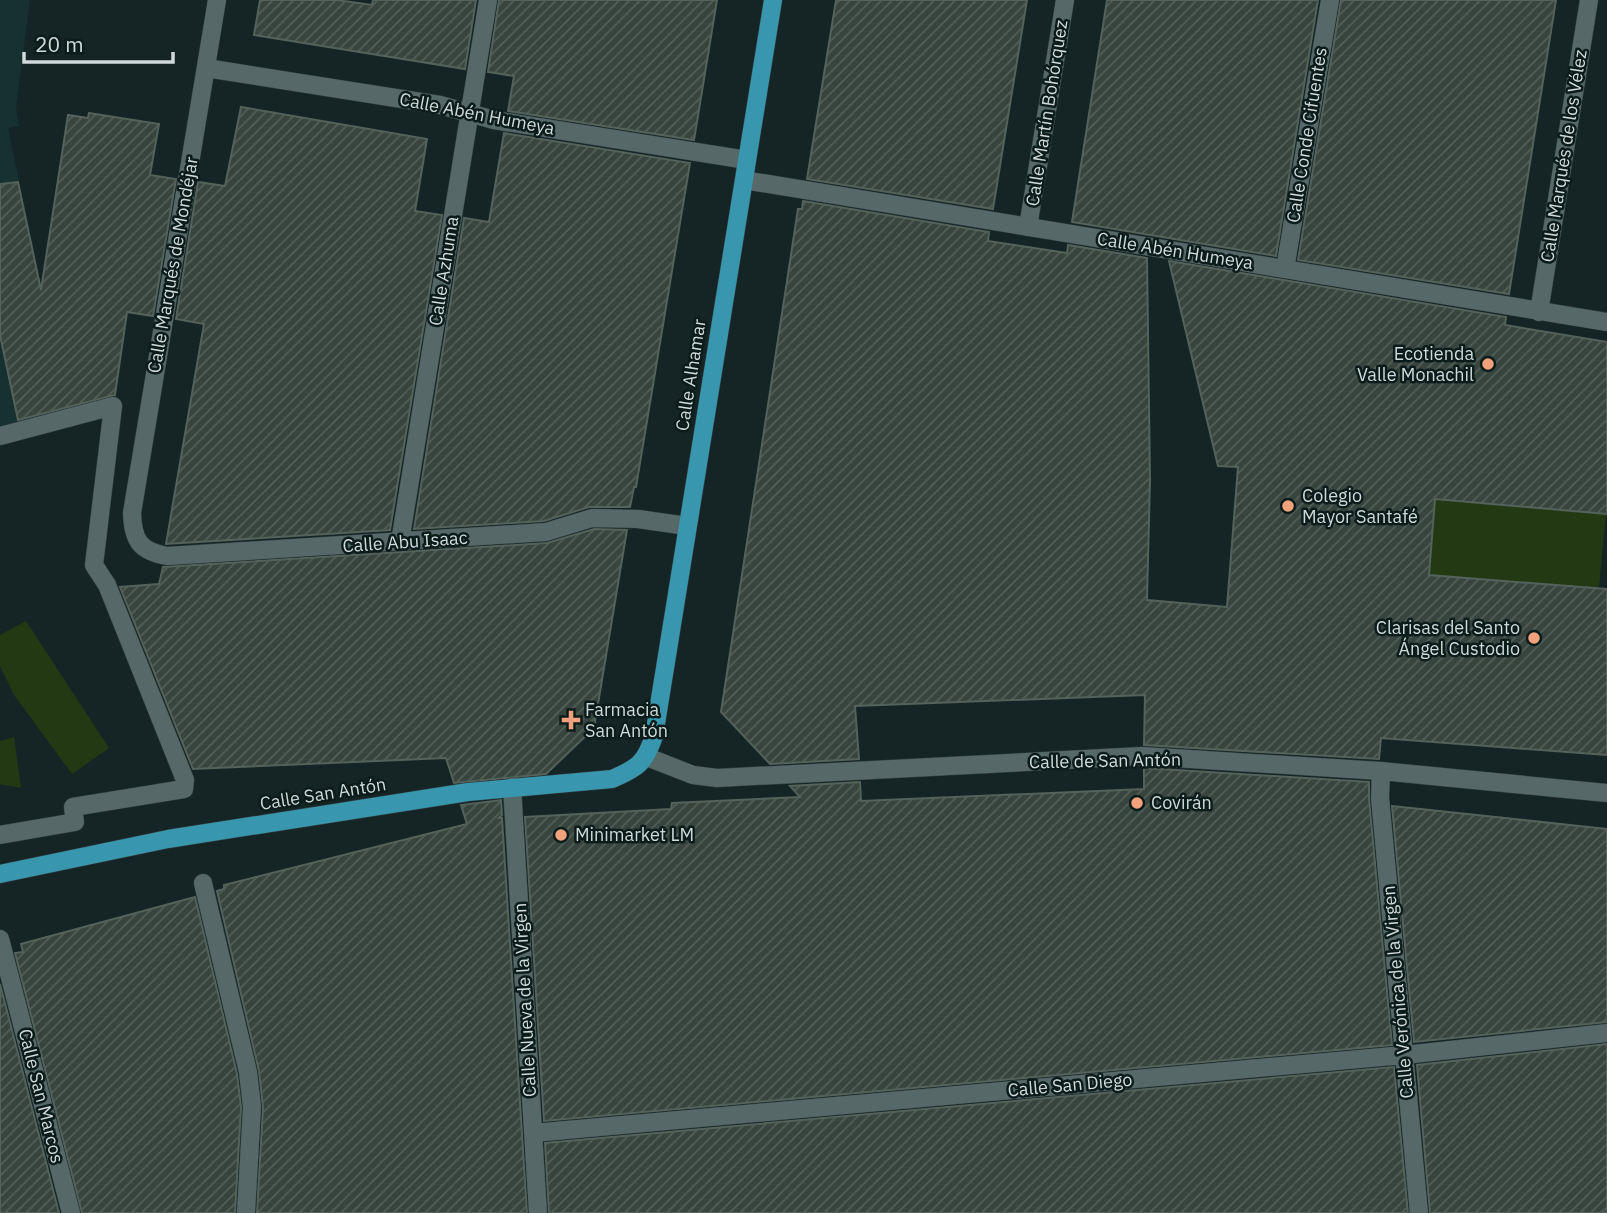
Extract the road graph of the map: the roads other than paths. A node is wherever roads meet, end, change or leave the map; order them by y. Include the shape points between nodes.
1 (217, 0) edge
2 (488, 0) edge
3 (773, 0) edge
4 (1065, 0) edge
5 (1330, 0) edge
6 (1589, 0) edge
7 (206, 68) junction
8 (470, 113) junction
9 (747, 160) junction
10 (744, 180) junction
11 (1028, 227) junction
12 (1285, 269) junction
13 (1539, 312) junction
14 (1607, 323) edge
15 (0, 436) edge
16 (687, 526) junction
17 (132, 529) joint
18 (400, 542) junction
19 (648, 757) junction
20 (1381, 771) junction
21 (512, 788) junction
22 (1607, 793) edge
23 (0, 835) edge
24 (0, 874) edge
25 (203, 883) dead end
26 (0, 939) edge
27 (1607, 1033) edge
28 (1404, 1055) junction
29 (533, 1133) junction
30 (71, 1213) edge
31 (246, 1213) edge
32 (538, 1213) edge
33 (1419, 1213) edge

1 - 7 street, Calle Marqués de Mondéjar
2 - 8 street, Calle Azhuma
3 - 9 main road, Calle Alhamar
4 - 11 street, Calle Martín Bohórquez
5 - 12 street, Calle Conde Cifuentes
6 - 13 street, Calle Marqués de los Vélez
7 - 8 street, Calle Abén Humeya
7 - 17 street, Calle Marqués de Mondéjar
8 - 9 street, Calle Abén Humeya
8 - 18 street, Calle Azhuma
9 - 10 main road, Calle Alhamar
10 - 11 street, Calle Abén Humeya
10 - 16 main road, Calle Alhamar
11 - 12 street, Calle Abén Humeya
12 - 13 street, Calle Abén Humeya
13 - 14 street, Calle Abén Humeya
15 - 23 street via 113,406 94,565 107,585 185,780 184,789 73,807 75,822
16 - 18 street, Calle Abu Isaac via 592,518 546,532
16 - 19 main road, Calle Alhamar
17 - 18 street, Calle Abu Isaac via 141,546 167,556
19 - 20 street, Calle de San Antón via 693,775 717,778 1142,756
19 - 21 main road, Calle San Antón via 634,770 612,779
20 - 22 street, Calle de San Antón
20 - 28 street, Calle Verónica de la Virgen
21 - 24 main road, Calle San Antón via 168,839
21 - 29 street, Calle Nueva de la Virgen
25 - 31 street via 248,1072 252,1107
26 - 30 street, Calle San Marcos
27 - 28 street, Calle San Diego
28 - 29 street, Calle San Diego
28 - 33 street, Calle Verónica de la Virgen
29 - 32 street, Calle Nueva de la Virgen

